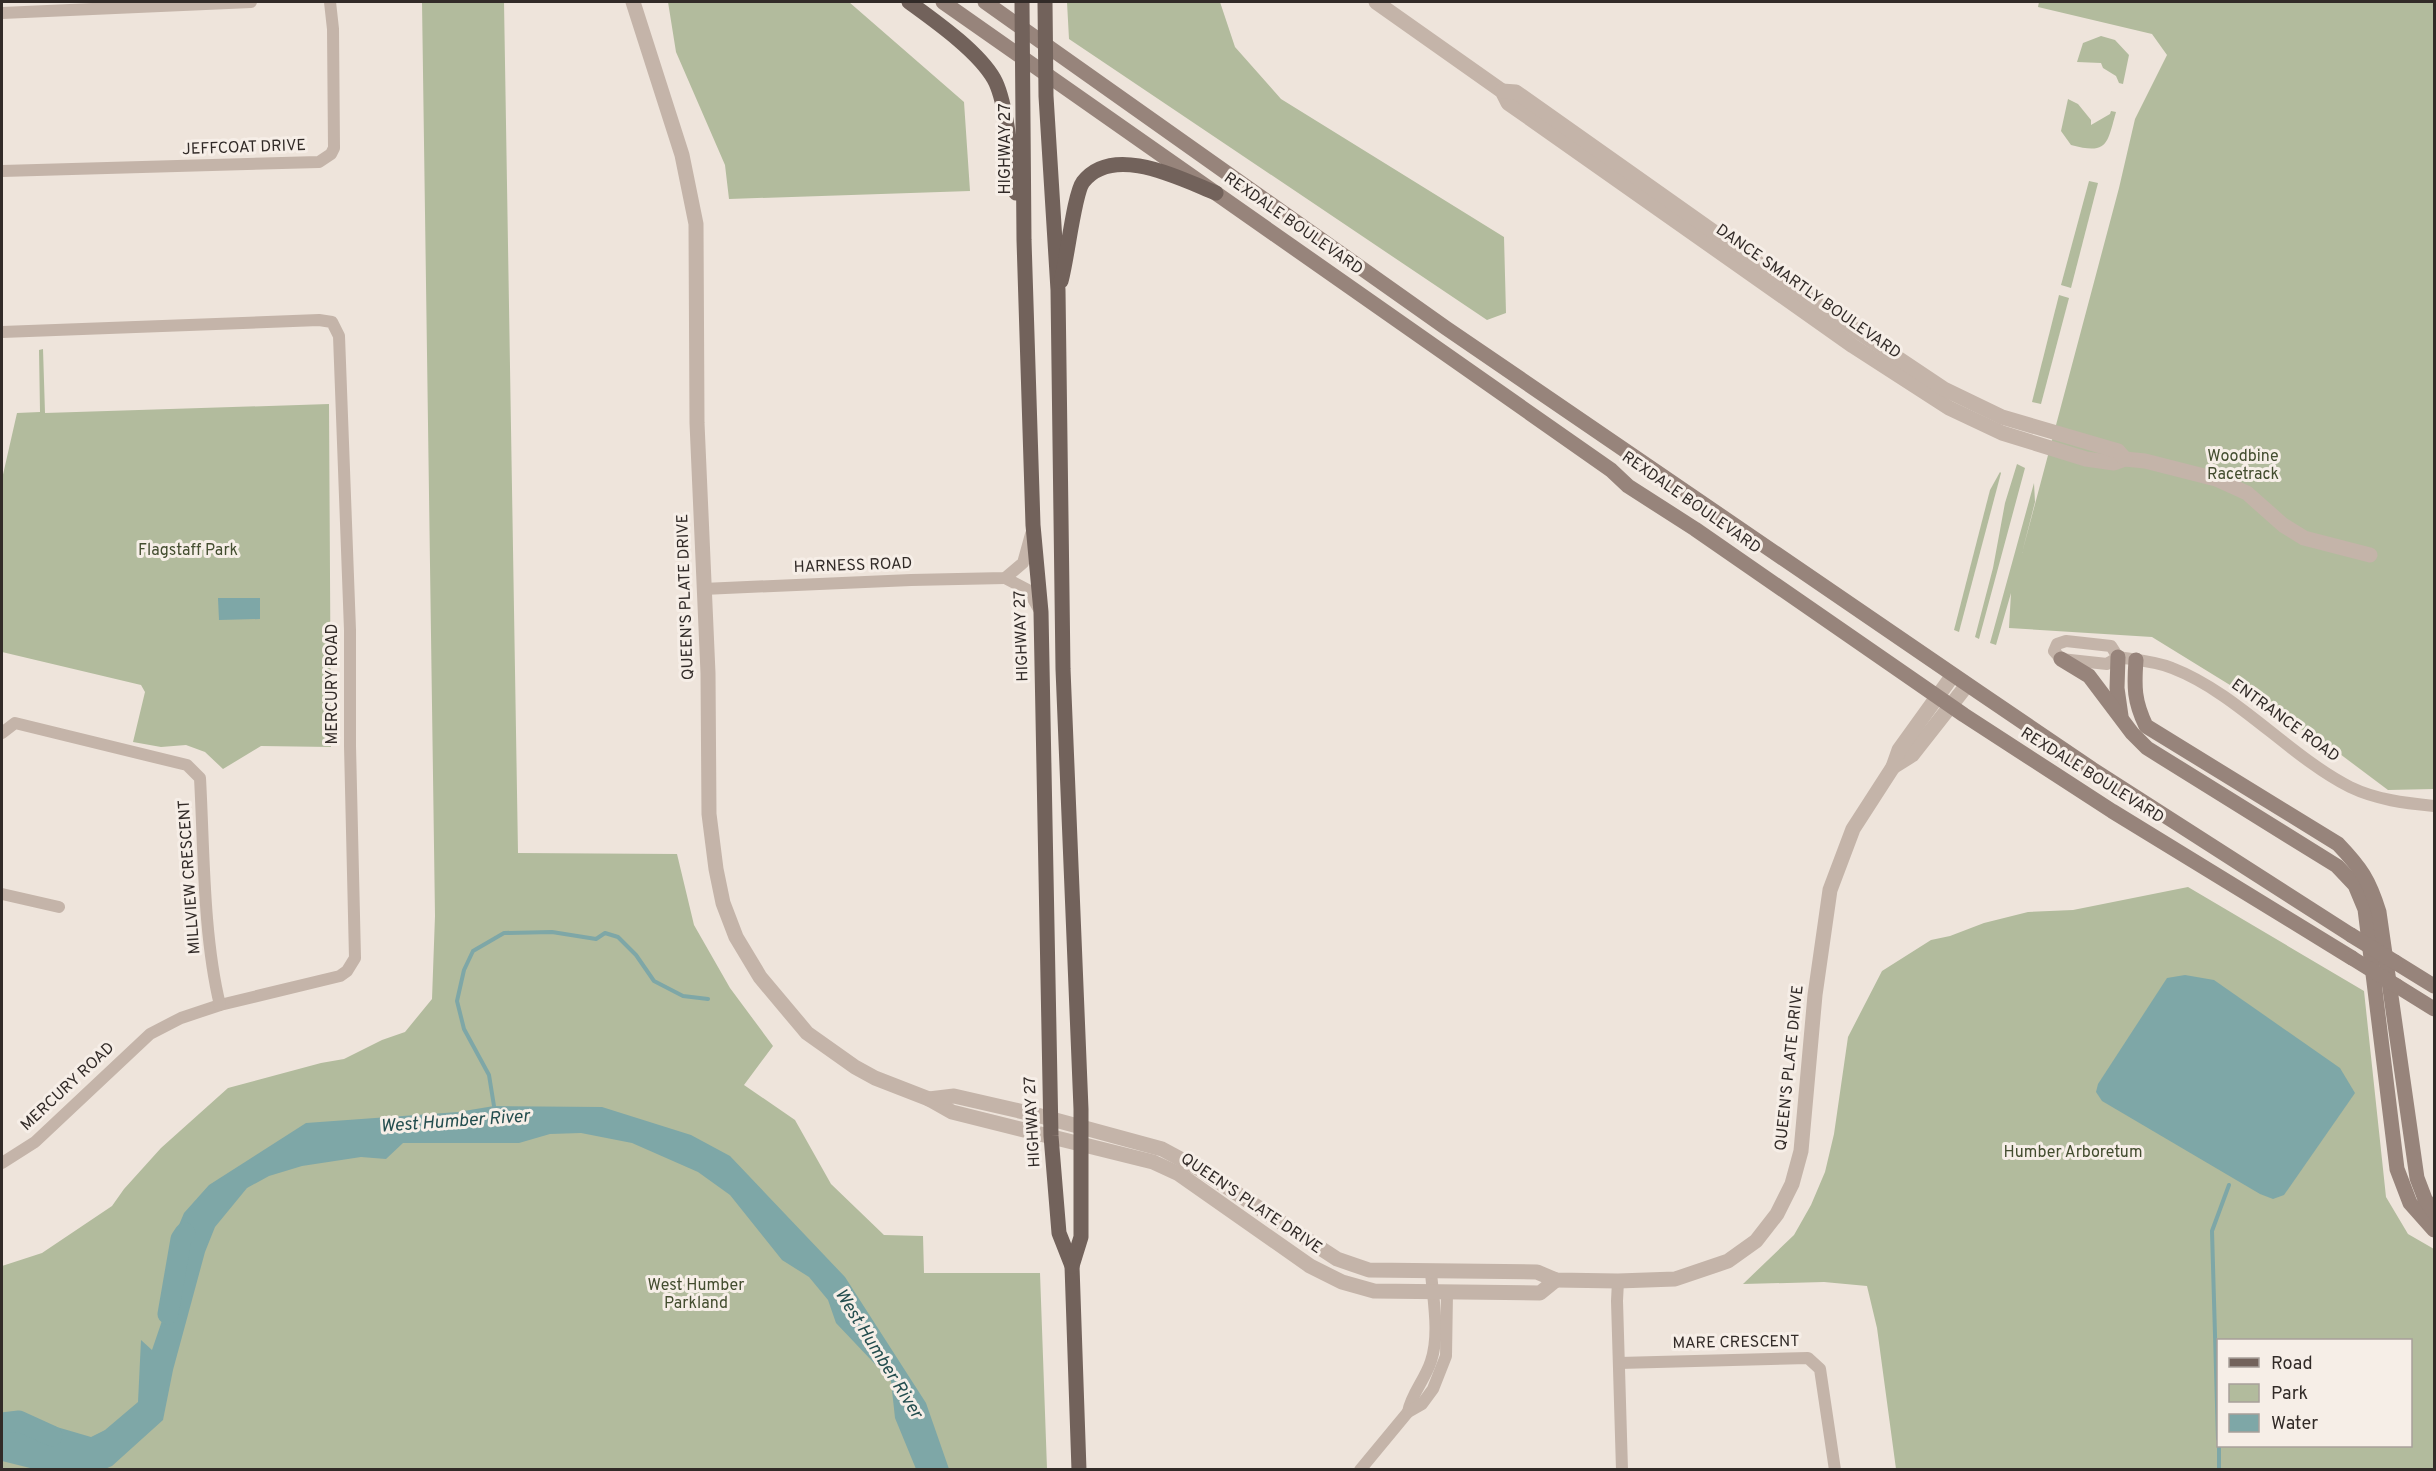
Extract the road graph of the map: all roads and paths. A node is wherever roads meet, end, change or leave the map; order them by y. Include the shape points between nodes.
1 (251, 2) edge
2 (330, 2) edge
3 (633, 2) edge
4 (909, 2) edge
5 (943, 2) edge
6 (985, 2) edge
7 (1022, 2) edge
8 (1045, 2) edge
9 (1376, 2) edge
10 (2, 13) edge
11 (1021, 27) junction
12 (1044, 43) junction
13 (1022, 56) junction
14 (1045, 73) junction
15 (2, 171) edge
16 (1216, 193) junction
17 (1024, 240) junction
18 (1058, 290) junction
19 (2, 332) edge
20 (1033, 525) junction
21 (2370, 555) dead end
22 (1005, 578) junction
23 (703, 589) junction
24 (1041, 612) junction
25 (2118, 657) junction
26 (2061, 658) junction
27 (2136, 660) junction
28 (1953, 675) junction
29 (1967, 684) junction
30 (1938, 696) junction
31 (1951, 705) junction
32 (2121, 716) junction
33 (2, 733) edge
34 (1893, 767) junction
35 (2127, 792) junction
36 (2434, 806) edge
37 (2112, 811) junction
38 (2, 894) edge
39 (58, 906) dead end
40 (2434, 986) edge
41 (220, 1005) junction
42 (2434, 1009) edge
43 (929, 1099) junction
44 (1052, 1119) junction
45 (1080, 1126) junction
46 (1051, 1136) junction
47 (1081, 1144) junction
48 (2, 1163) edge
49 (1265, 1212) junction
50 (2434, 1212) edge
51 (1255, 1227) junction
52 (2434, 1230) edge
53 (1072, 1266) junction
54 (1431, 1272) junction
55 (1556, 1280) junction
56 (1618, 1281) junction
57 (1440, 1292) junction
58 (1619, 1363) junction
59 (1079, 1470) edge
60 (1360, 1470) edge
61 (1622, 1470) edge
62 (1835, 1470) edge

1 - 10 street
2 - 15 street, JEFFCOAT DRIVE via 334,148 320,162
3 - 23 street, QUEEN'S PLATE DRIVE via 682,154 696,224
4 - 17 main road via 972,54 994,80 1003,108
5 - 13 main road, REXDALE BOULEVARD
6 - 11 main road, REXDALE BOULEVARD
7 - 11 main road, HIGHWAY 27
8 - 12 main road, HIGHWAY 27
9 - 21 street, DANCE SMARTLY BOULEVARD via 1502,91 1516,92 1796,290 1944,388 1999,416 2118,451 2125,459 2145,460 2234,486 2304,538
11 - 12 main road, REXDALE BOULEVARD
11 - 13 main road, HIGHWAY 27
12 - 14 main road, HIGHWAY 27
12 - 28 main road, REXDALE BOULEVARD via 1446,328
13 - 14 main road, REXDALE BOULEVARD
13 - 17 main road, HIGHWAY 27
14 - 16 main road, REXDALE BOULEVARD
14 - 18 main road, HIGHWAY 27
16 - 18 main road via 1129,164 1099,170 1082,183
16 - 30 main road, REXDALE BOULEVARD via 1611,470 1628,486
17 - 20 main road, HIGHWAY 27
18 - 45 main road, HIGHWAY 27 via 1064,693
19 - 41 street, MERCURY ROAD via 319,320 332,321 339,336 350,630 355,958 340,976
20 - 22 street via 1023,562
20 - 24 main road, HIGHWAY 27
22 - 23 street, HARNESS ROAD
22 - 24 street via 1028,590
23 - 43 street, QUEEN'S PLATE DRIVE via 709,823 723,903 736,938 760,977 807,1033 875,1078
24 - 44 main road, HIGHWAY 27
25 - 26 street, ENTRANCE ROAD via 2107,664
25 - 26 street, ENTRANCE ROAD via 2111,646 2066,641 2055,647 2056,656
25 - 27 street, ENTRANCE ROAD
25 - 32 main road
26 - 32 main road via 2089,675
27 - 36 street, ENTRANCE ROAD via 2172,668 2219,693 2350,787 2387,801
27 - 50 main road via 2134,693 2146,726 2338,844 2371,885 2379,912 2417,1178
28 - 29 main road, REXDALE BOULEVARD
28 - 30 street, QUEEN'S PLATE DRIVE
29 - 31 street, QUEEN'S PLATE DRIVE
29 - 35 main road, REXDALE BOULEVARD
30 - 31 main road, REXDALE BOULEVARD
30 - 34 street, QUEEN'S PLATE DRIVE via 1899,750
31 - 34 street, QUEEN'S PLATE DRIVE via 1912,755
31 - 37 main road, REXDALE BOULEVARD
32 - 52 main road via 2147,748 2304,844 2337,866 2355,885 2366,909 2397,1169 2410,1203
33 - 41 street, MILLVIEW CRESCENT via 15,723 187,765 200,778 208,918
34 - 56 street, QUEEN'S PLATE DRIVE via 1848,838 1830,890 1815,995 1801,1151 1792,1184 1777,1214 1756,1241 1728,1261 1675,1279
35 - 37 main road
35 - 40 main road, REXDALE BOULEVARD, bridge
37 - 42 main road, REXDALE BOULEVARD, bridge
38 - 39 street
41 - 48 street, MERCURY ROAD via 150,1034 35,1142
43 - 44 street, QUEEN'S PLATE DRIVE via 954,1096
43 - 46 street, QUEEN'S PLATE DRIVE via 952,1112
44 - 45 street, QUEEN'S PLATE DRIVE
44 - 46 main road, HIGHWAY 27
45 - 47 main road, HIGHWAY 27
45 - 49 street, QUEEN'S PLATE DRIVE via 1162,1149
46 - 47 street, QUEEN'S PLATE DRIVE
46 - 53 main road, HIGHWAY 27 via 1059,1233
47 - 51 street, QUEEN'S PLATE DRIVE via 1153,1162 1179,1174
47 - 53 main road, HIGHWAY 27 via 1081,1237
49 - 51 street
49 - 54 street, QUEEN'S PLATE DRIVE via 1337,1259 1369,1270
51 - 57 street, QUEEN'S PLATE DRIVE via 1310,1266 1342,1282 1374,1292
53 - 59 main road, HIGHWAY 27
54 - 55 street, QUEEN'S PLATE DRIVE via 1537,1272
54 - 57 street
55 - 56 street, QUEEN'S PLATE DRIVE
55 - 57 street, QUEEN'S PLATE DRIVE via 1540,1293
56 - 58 street
57 - 60 street via 1434,1352 1428,1370 1410,1400 1408,1412
58 - 61 street
58 - 62 street, MARE CRESCENT via 1808,1358 1821,1369

